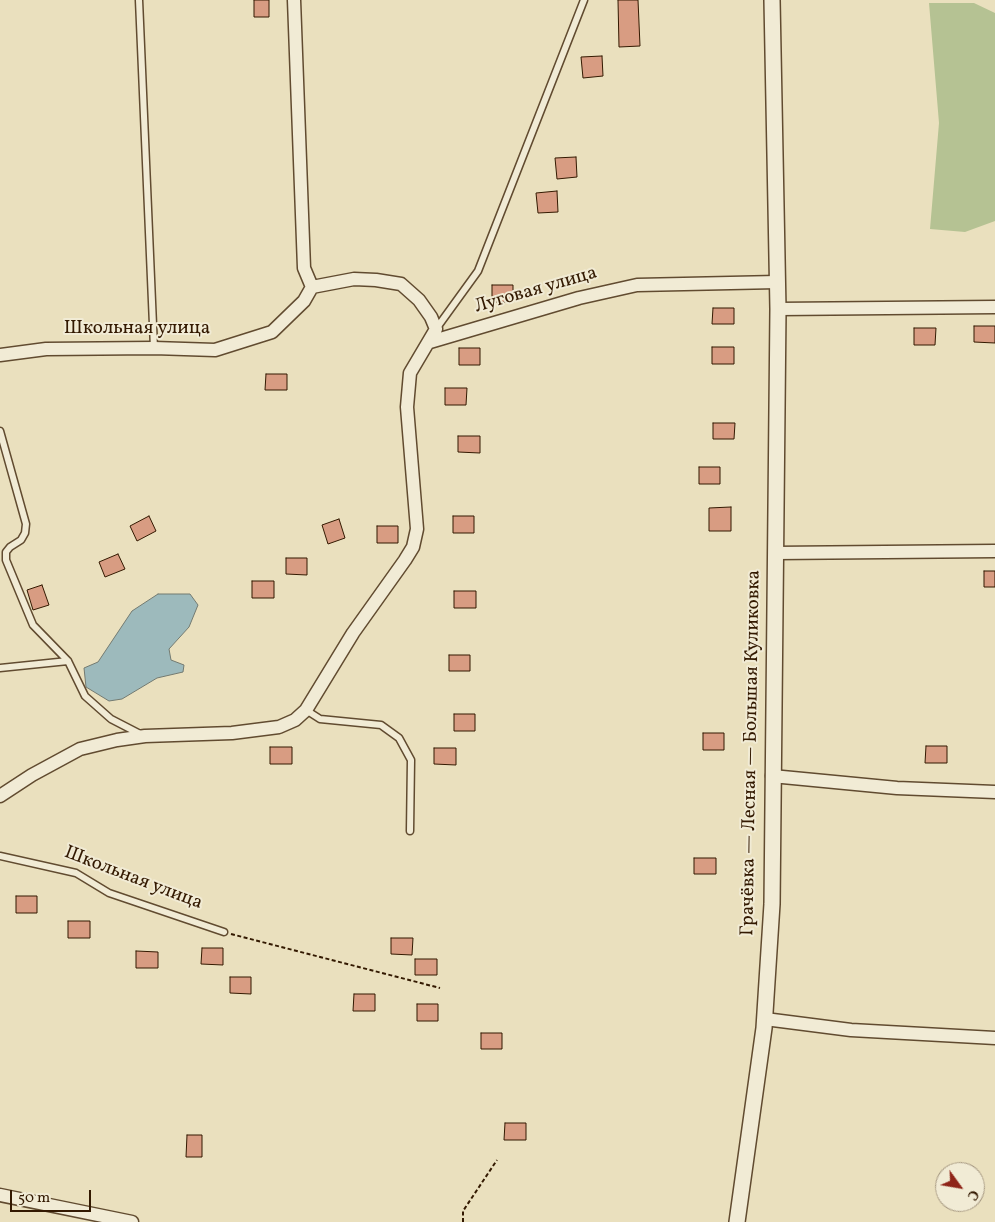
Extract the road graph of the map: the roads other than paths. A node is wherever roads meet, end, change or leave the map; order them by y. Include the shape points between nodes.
1 (139, 0) edge
2 (294, 0) edge
3 (584, 0) edge
4 (772, 0) edge
5 (777, 282) junction
6 (312, 287) junction
7 (995, 307) edge
8 (778, 309) junction
9 (436, 330) junction
10 (430, 342) junction
11 (154, 348) junction
12 (0, 355) edge
13 (0, 431) edge
14 (995, 551) edge
15 (776, 553) junction
16 (68, 661) junction
17 (0, 668) edge
18 (306, 710) junction
19 (145, 736) junction
20 (772, 776) junction
21 (995, 792) edge
22 (0, 796) edge
23 (410, 831) dead end
24 (0, 856) edge
25 (224, 932) road end
26 (765, 1020) junction
27 (995, 1038) edge
28 (0, 1195) edge
29 (132, 1222) edge
30 (737, 1222) edge

1 - 11 lane
2 - 6 street via 304,268
3 - 9 lane via 478,271
4 - 5 street
5 - 8 street, Грачёвка — Лесная — Большая Куликовка
5 - 10 street, Луговая улица via 636,285 579,298
6 - 9 street via 354,279 401,284 419,300
6 - 11 street, Школьная улица via 304,301 272,332 215,350
7 - 8 street
8 - 15 street, Грачёвка — Лесная — Большая Куликовка
9 - 10 street
10 - 18 street via 410,373 407,407 417,529 413,547 353,633
11 - 12 street, Школьная улица via 46,349
13 - 16 lane via 26,524 21,540 6,552 6,560 33,625
14 - 15 street
15 - 20 street, Грачёвка — Лесная — Большая Куликовка
16 - 17 lane
16 - 19 lane via 84,696 111,719
18 - 19 street via 295,720 279,727 232,733
18 - 23 lane via 320,719 381,725 399,738 411,760
19 - 22 street via 80,749 32,774
20 - 21 street via 897,788
20 - 26 street, Грачёвка — Лесная — Большая Куликовка via 772,904
24 - 25 lane, Школьная улица via 76,873 110,893
26 - 27 street via 851,1030
26 - 30 street, Грачёвка — Лесная — Большая Куликовка
28 - 29 street

